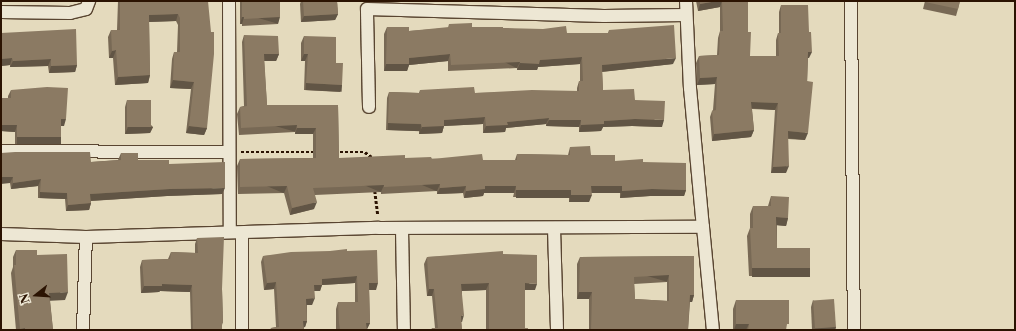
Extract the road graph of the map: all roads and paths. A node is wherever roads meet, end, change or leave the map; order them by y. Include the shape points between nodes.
1 (89, 1) edge
2 (229, 1) edge
3 (686, 1) edge
4 (851, 1) edge
5 (367, 5) edge
6 (529, 7) edge
7 (1, 12) edge
8 (686, 15) junction
9 (369, 107) dead end
10 (1, 151) edge
11 (229, 152) junction
12 (317, 152) edge
13 (333, 152) edge
14 (373, 165) edge
15 (375, 189) edge
16 (703, 227) junction
17 (379, 228) junction
18 (554, 228) junction
19 (402, 229) junction
20 (236, 232) junction
21 (1, 234) edge
22 (86, 237) junction
23 (84, 330) edge
24 (242, 330) edge
25 (404, 330) edge
26 (557, 330) edge
27 (713, 330) edge
28 (854, 330) edge

1 - 7 street via 86,9 70,13
2 - 11 street
3 - 8 street
4 - 28 street
5 - 6 street
5 - 9 street
6 - 8 street via 604,16
8 - 16 street via 695,157
10 - 11 street
11 - 12 path
11 - 20 street
13 - 14 path via 365,152 372,157
15 - 17 path
16 - 18 street
16 - 27 street
17 - 19 street
17 - 20 street
18 - 19 street
18 - 26 street
19 - 25 street
20 - 22 street
20 - 24 street
21 - 22 street
22 - 23 street

